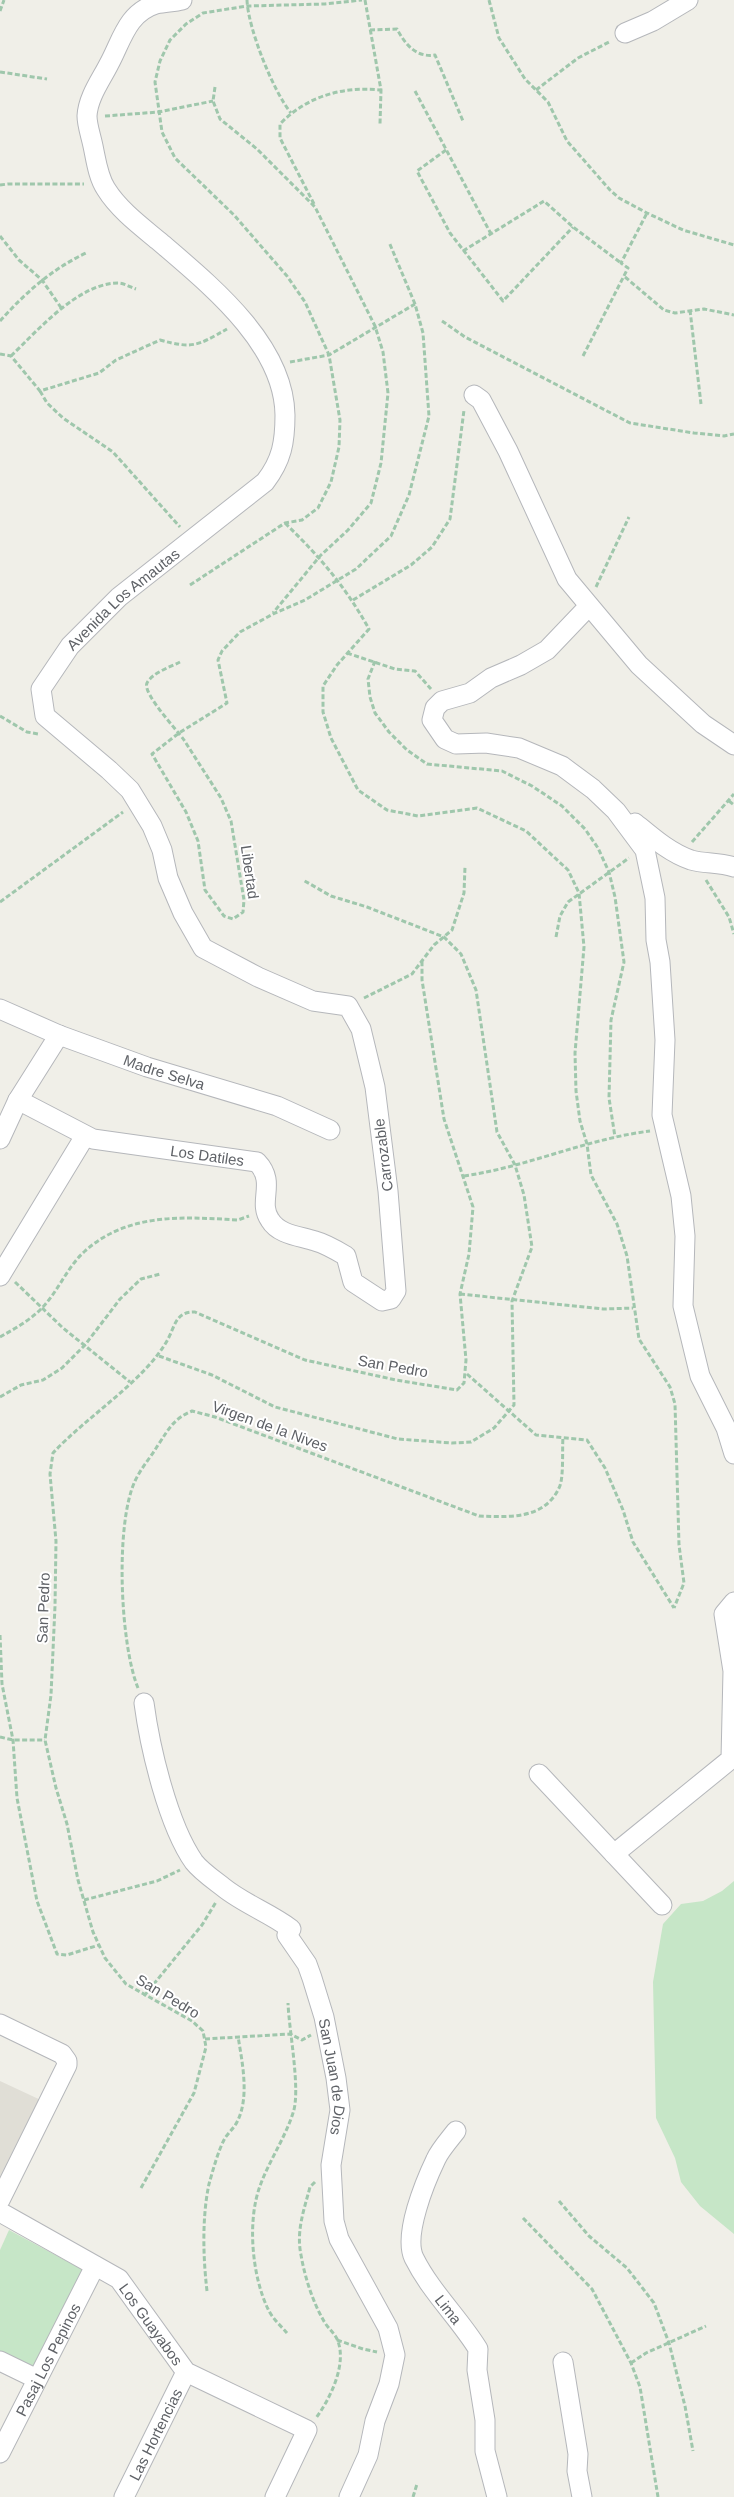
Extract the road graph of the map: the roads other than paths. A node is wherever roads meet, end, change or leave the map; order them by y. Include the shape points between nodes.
1 (182, 0) edge
2 (688, 0) edge
3 (625, 33) road end
4 (474, 396) road end
5 (589, 606) junction
6 (734, 745) edge
7 (593, 789) junction
8 (734, 867) edge
9 (348, 1006) joint
10 (0, 1009) edge
11 (59, 1035) junction
12 (18, 1100) junction
13 (330, 1130) dead end
14 (85, 1136) junction
15 (0, 1139) edge
16 (267, 1211) joint
17 (1, 1275) edge
18 (734, 1454) edge
19 (734, 1602) edge
20 (733, 1694) edge
21 (144, 1703) road end
22 (539, 1774) dead end
23 (614, 1854) junction
24 (662, 1905) dead end
25 (0, 2024) edge
26 (456, 2132) dead end
27 (0, 2200) edge
28 (0, 2212) edge
29 (95, 2266) junction
30 (0, 2361) edge
31 (563, 2362) dead end
32 (186, 2372) junction
33 (37, 2379) junction
34 (0, 2453) edge
35 (124, 2497) edge
36 (275, 2497) edge
37 (349, 2497) edge
38 (497, 2497) edge
39 (582, 2497) edge

1 - 9 street, Avenida Los Amautas via 148,7 125,29 90,99 87,117 97,168 106,189 256,336 274,364 282,388 285,410 282,445 276,468 265,482 120,597 70,646 41,689 45,716 130,790 152,826 168,878 203,948 313,1001
2 - 3 street
4 - 5 street via 481,400 508,451 567,579
5 - 6 street via 639,665 703,724
5 - 7 street via 547,650 521,666 491,678 470,693 442,701 435,708 432,720 445,739 456,744 486,743 518,748 562,766
7 - 8 street via 660,843 686,857
7 - 18 street via 616,811 645,850 654,898 666,1040 662,1115 681,1196 685,1236 683,1306 700,1376 726,1428
9 - 16 street, Carrozable via 361,1030 375,1087 396,1291 391,1299 382,1301 352,1282 346,1256 322,1243 278,1229
10 - 11 street, Madre Selva
11 - 12 street
11 - 13 street, Madre Selva via 146,1067 276,1106
12 - 14 street, Los Datiles
12 - 15 street
14 - 16 street, Los Datiles via 257,1162 265,1170 268,1182
14 - 17 street
19 - 20 street via 724,1614 733,1671
20 - 23 street via 731,1759
21 - 37 street, San Juan de Dios via 158,1775 178,1830 194,1862 224,1889 276,1917 290,1929 287,1935 307,1964 312,1978 333,2059 340,2110 330,2165 334,2221 339,2239 361,2283 388,2328 396,2354 368,2455
22 - 23 street
23 - 24 street
25 - 27 street via 62,2054 67,2065
26 - 38 street, Lima via 436,2158 419,2204 410,2244 414,2258 437,2295 478,2349 485,2451
28 - 29 street, Los Guayabos
29 - 32 street, Los Guayabos via 118,2278
29 - 33 street, Pasaj Los Pepinos
30 - 33 street
31 - 39 street
32 - 35 street, Las Hortencias
32 - 36 street, Los Guayabos via 307,2430
33 - 34 street, Pasaj Los Pepinos

